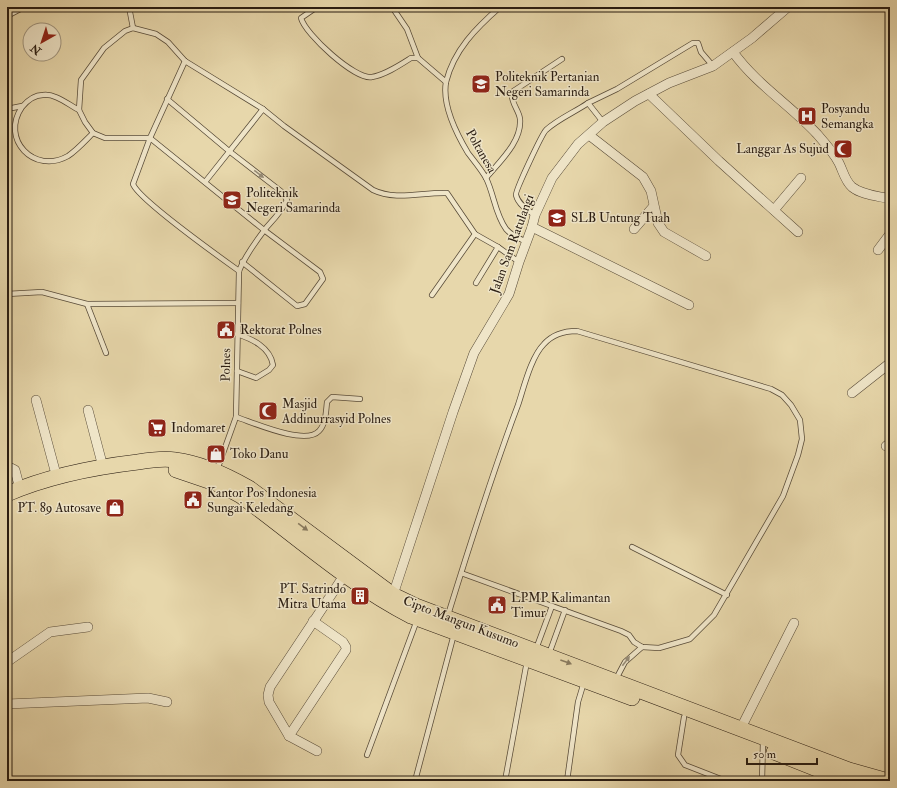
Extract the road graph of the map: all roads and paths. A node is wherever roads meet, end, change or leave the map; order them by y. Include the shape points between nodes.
1 (24, 7) edge
2 (129, 7) edge
3 (317, 7) edge
4 (392, 7) edge
5 (500, 7) edge
6 (788, 7) edge
7 (7, 16) edge
8 (133, 28) junction
9 (733, 52) junction
10 (418, 58) junction
11 (562, 59) dead end
12 (185, 61) junction
13 (713, 66) junction
14 (446, 82) junction
15 (650, 94) junction
16 (167, 99) junction
17 (588, 103) junction
18 (22, 106) junction
19 (7, 109) edge
20 (263, 109) junction
21 (79, 110) junction
22 (604, 122) junction
23 (93, 133) junction
24 (589, 135) junction
25 (150, 138) junction
26 (229, 151) junction
27 (486, 178) junction
28 (801, 178) dead end
29 (205, 182) junction
30 (890, 199) edge
31 (653, 207) junction
32 (774, 210) junction
33 (535, 215) junction
34 (532, 228) junction
35 (634, 229) dead end
36 (264, 230) junction
37 (798, 232) dead end
38 (475, 234) junction
39 (890, 234) edge
40 (527, 242) junction
41 (498, 247) junction
42 (878, 250) dead end
43 (706, 256) dead end
44 (242, 262) junction
45 (518, 262) junction
46 (239, 271) junction
47 (476, 283) dead end
48 (7, 294) edge
49 (432, 295) dead end
50 (238, 303) junction
51 (87, 304) junction
52 (689, 305) dead end
53 (237, 334) junction
54 (106, 353) dead end
55 (890, 363) edge
56 (237, 371) junction
57 (852, 393) dead end
58 (360, 399) dead end
59 (36, 400) dead end
60 (88, 410) dead end
61 (236, 417) junction
62 (7, 466) edge
63 (102, 467) junction
64 (216, 471) junction
65 (57, 478) junction
66 (13, 492) edge
67 (7, 504) edge
68 (632, 547) dead end
69 (348, 569) junction
70 (461, 573) junction
71 (394, 595) junction
72 (727, 595) junction
73 (552, 606) junction
74 (565, 610) junction
75 (447, 618) junction
76 (417, 619) junction
77 (313, 621) junction
78 (794, 623) dead end
79 (88, 627) dead end
80 (455, 632) junction
81 (642, 647) junction
82 (537, 655) junction
83 (7, 662) edge
84 (584, 680) junction
85 (616, 680) junction
86 (651, 699) junction
87 (167, 702) dead end
88 (7, 704) edge
89 (684, 717) junction
90 (741, 728) junction
91 (289, 736) junction
92 (763, 742) junction
93 (317, 751) dead end
94 (367, 755) dead end
95 (415, 781) edge
96 (505, 781) edge
97 (567, 781) edge
98 (726, 781) edge
99 (762, 781) edge
100 (847, 781) edge
101 (888, 781) edge

1 - 7 lane
2 - 8 lane
3 - 10 lane via 303,15 302,22 316,39 361,76 372,77 411,58
4 - 10 lane via 407,29
5 - 14 lane, Poltanesa via 478,27 459,50 450,66
6 - 9 street, Jalan Sam Ratulangi
8 - 12 lane via 156,34 168,42
8 - 21 lane via 125,31 104,48 92,63 81,80
9 - 13 street, Jalan Sam Ratulangi
9 - 30 street via 745,69 817,134 838,161 853,188
10 - 14 lane
11 - 27 lane via 512,92 511,97 520,118 519,132 510,149
12 - 16 lane
12 - 20 lane
13 - 15 street, Jalan Sam Ratulangi via 669,83
13 - 17 lane via 696,42 617,89
14 - 27 lane, Poltanesa via 444,91 453,122 467,152
15 - 22 street, Jalan Sam Ratulangi
15 - 32 street
16 - 25 lane
16 - 26 lane
17 - 22 lane
17 - 33 lane via 545,131 522,177 516,197
18 - 19 lane
18 - 21 lane via 26,101 43,94 55,97
18 - 23 lane via 16,115 13,132 20,149 34,160 52,162 68,156
20 - 26 lane
20 - 38 lane via 373,190 382,194 405,196 447,193
21 - 23 lane
22 - 24 street, Jalan Sam Ratulangi
23 - 25 lane via 105,138
24 - 31 street via 643,177 651,191
24 - 33 street, Jalan Sam Ratulangi via 578,144 552,178
25 - 29 lane
25 - 46 lane via 133,184 136,190
26 - 29 lane
26 -> 36 lane, Polnes via 282,192 287,200
27 - 40 lane, Poltanesa via 506,229
28 - 32 street
29 - 36 lane
31 - 35 street
31 - 43 street via 664,232
32 - 37 street
33 - 34 street, Jalan Sam Ratulangi
34 - 40 street, Jalan Sam Ratulangi
34 - 52 street
36 - 44 lane, Polnes
36 - 44 lane via 320,272 324,279 305,304 297,306
38 - 41 lane
38 - 49 lane
39 - 42 street
40 - 45 street, Jalan Sam Ratulangi
41 - 45 lane
41 - 47 lane
44 - 46 lane, Polnes
45 - 71 street, Jalan Sam Ratulangi via 509,294 474,353
46 - 50 lane, Polnes
48 - 51 lane via 42,292
50 - 51 lane
50 - 53 lane, Polnes
51 - 54 lane
53 - 56 lane, Polnes
53 - 56 lane via 258,343 273,365 256,378
55 - 57 street
56 - 61 lane, Polnes
58 - 61 lane via 332,398 327,402 324,422 318,432 306,436 278,431
59 - 65 street
60 - 63 street
61 - 64 lane, Polnes
62 - 66 street via 15,470
63 - 64 highway, Cipto Mangun Kusumo via 174,460
63 - 65 highway, Cipto Mangun Kusumo
64 -> 69 highway, Cipto Mangun Kusumo via 249,488
65 - 66 highway, Cipto Mangun Kusumo
67 - 69 highway, Cipto Mangun Kusumo via 42,492 112,475 174,469 223,486 241,496
68 - 72 lane
69 - 71 highway, Cipto Mangun Kusumo
69 - 76 highway, Cipto Mangun Kusumo via 394,608
69 - 77 street
70 - 72 lane via 489,481 538,353 554,336 576,331 771,389 782,395 800,420 802,439 783,496
70 - 73 lane
70 - 75 lane
71 - 75 highway, Cipto Mangun Kusumo
72 - 81 lane via 714,615 690,639 659,648
73 - 74 lane
73 - 82 lane
74 - 81 lane via 621,631
74 - 82 lane
75 - 82 highway, Cipto Mangun Kusumo
76 - 80 highway, Cipto Mangun Kusumo
76 - 94 lane
77 - 91 street via 268,691 269,702
77 - 91 street via 346,644 346,650
78 - 90 street
79 - 83 street via 50,632
80 - 82 highway, Cipto Mangun Kusumo
80 - 95 lane
85 -> 81 lane via 625,662
82 - 84 highway, Cipto Mangun Kusumo
82 -> 85 highway, Cipto Mangun Kusumo
82 - 96 lane
84 - 86 highway, Cipto Mangun Kusumo
84 - 97 lane via 578,702
85 - 86 highway, Cipto Mangun Kusumo
86 - 89 highway, Cipto Mangun Kusumo
86 - 90 highway, Cipto Mangun Kusumo
87 - 88 street via 148,698
89 - 92 highway, Cipto Mangun Kusumo
89 - 98 lane via 678,755 685,765
90 - 92 highway, Cipto Mangun Kusumo
91 - 93 street
92 - 99 lane
92 - 100 highway, Cipto Mangun Kusumo
92 - 101 highway, Cipto Mangun Kusumo

